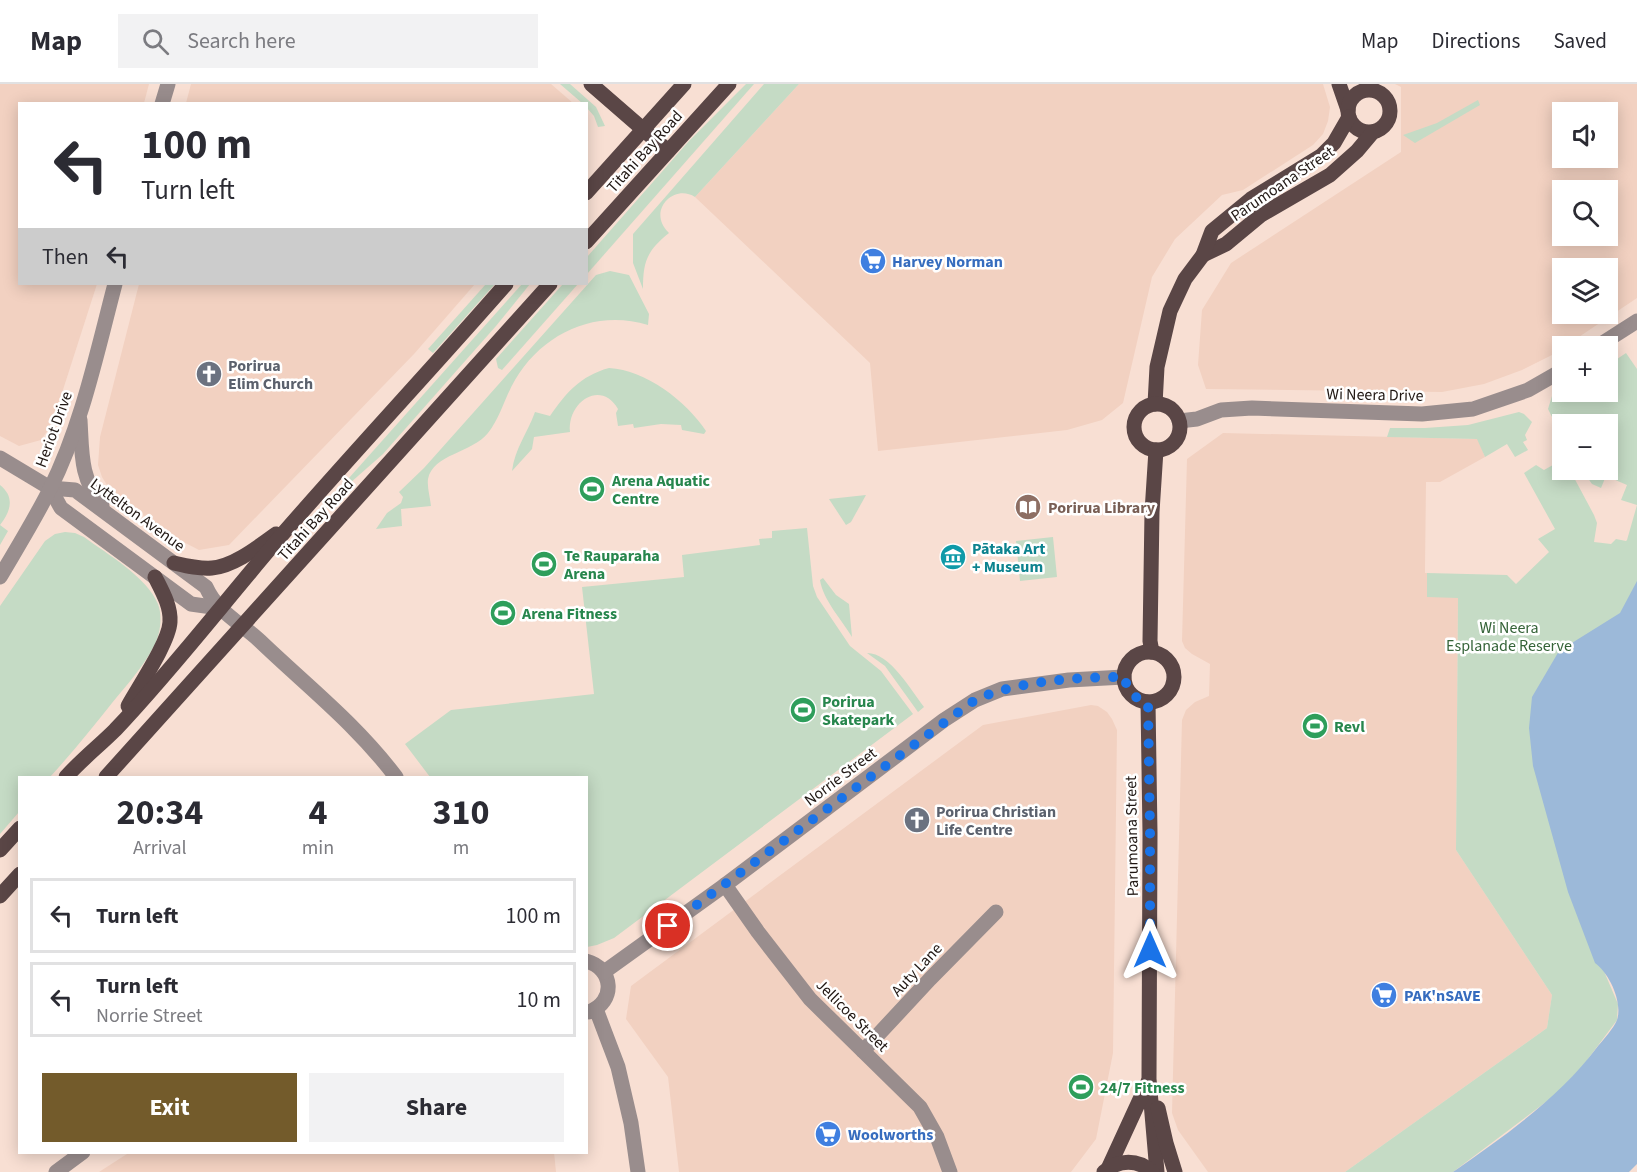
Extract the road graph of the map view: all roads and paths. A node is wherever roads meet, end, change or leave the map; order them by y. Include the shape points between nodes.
1 (168, 84) edge
2 (591, 84) edge
3 (684, 84) edge
4 (729, 84) edge
5 (1339, 84) edge
6 (1375, 88) edge
7 (163, 102) edge
8 (1349, 113) junction
9 (643, 130) junction
10 (1373, 132) junction
11 (668, 152) junction
12 (588, 191) edge
13 (588, 240) edge
14 (1203, 255) junction
15 (115, 285) edge
16 (505, 285) edge
17 (549, 285) edge
18 (1637, 321) edge
19 (1614, 336) edge
20 (1552, 376) edge
21 (1155, 404) junction
22 (80, 411) junction
23 (1179, 421) junction
24 (1156, 450) junction
25 (0, 458) edge
26 (50, 488) junction
27 (109, 514) junction
28 (294, 521) junction
29 (174, 563) junction
30 (0, 577) edge
31 (155, 577) junction
32 (219, 608) junction
33 (243, 626) junction
34 (1152, 652) junction
35 (1125, 677) junction
36 (1148, 702) junction
37 (115, 730) junction
38 (67, 776) edge
39 (107, 776) edge
40 (395, 776) edge
41 (18, 830) edge
42 (0, 850) edge
43 (18, 876) edge
44 (725, 885) junction
45 (0, 896) edge
46 (996, 912) dead end
47 (588, 962) edge
48 (604, 972) junction
49 (591, 1011) edge
50 (863, 1051) junction
51 (1149, 1079) junction
52 (80, 1154) edge
53 (1106, 1170) edge
54 (56, 1172) edge
55 (638, 1172) edge
56 (950, 1172) edge
57 (1152, 1172) edge
58 (1157, 1172) edge
59 (1175, 1172) edge

1 - 7 street
2 - 9 main road
3 - 9 main road, Titahi Bay Road
4 - 11 main road, Titahi Bay Road
5 - 8 main road
6 - 8 main road via 1353,98
6 - 10 main road via 1388,102 1389,116
8 - 10 main road via 1357,128
8 - 14 main road, Parumoana Street via 1334,143 1321,156 1251,199 1212,231
9 - 11 main road
9 - 12 main road, Titahi Bay Road
10 - 14 main road, Parumoana Street via 1330,176 1261,215 1226,244
11 - 13 main road, Titahi Bay Road
14 - 21 main road, Parumoana Street via 1185,279 1170,311 1157,367
15 - 22 street, Heriot Drive
16 - 28 main road, Titahi Bay Road
17 - 33 main road, Titahi Bay Road
18 - 19 street
20 - 23 street, Wi Neera Drive via 1528,390 1473,409 1422,414 1252,408 1221,410
21 - 23 main road via 1168,407
21 - 24 main road via 1138,414 1134,429 1140,443
22 - 26 street, Heriot Drive
22 - 27 street via 83,468
23 - 24 main road via 1175,442
24 - 34 main road
25 - 26 street
26 - 27 street, Lyttelton Avenue via 75,490
26 - 30 street, Heriot Drive
26 - 31 street, Lyttelton Avenue via 61,508
27 - 29 street, Lyttelton Avenue
28 - 29 main road via 226,564 192,568
28 - 32 main road, Titahi Bay Road
29 - 32 street, Lyttelton Avenue via 206,587
31 - 32 street, Lyttelton Avenue via 191,604
31 - 37 main road via 168,604 170,622 166,639
32 - 33 street, Lyttelton Avenue
32 - 37 main road, Titahi Bay Road
33 - 39 main road, Titahi Bay Road
33 - 40 street, Lyttelton Avenue via 345,717
34 - 35 main road via 1134,657
34 - 36 main road via 1168,661 1174,679 1165,696
35 - 36 main road via 1131,694
35 - 44 street, Norrie Street via 1002,689 975,700
36 - 51 main road, Parumoana Street
37 - 38 main road, Titahi Bay Road
41 - 42 main road
43 - 45 main road
44 - 48 street, Norrie Street
44 - 50 street, Jellicoe Street via 794,980
46 - 50 street, Auty Lane
47 - 48 street
48 - 49 street via 608,992 603,1003
49 - 55 street via 618,1066
50 - 56 street, Jellicoe Street via 920,1107
51 - 53 main road, Parumoana Street
51 - 58 main road, Parumoana Street
51 - 59 main road
52 - 54 street
53 - 57 main road via 1120,1162 1135,1162

